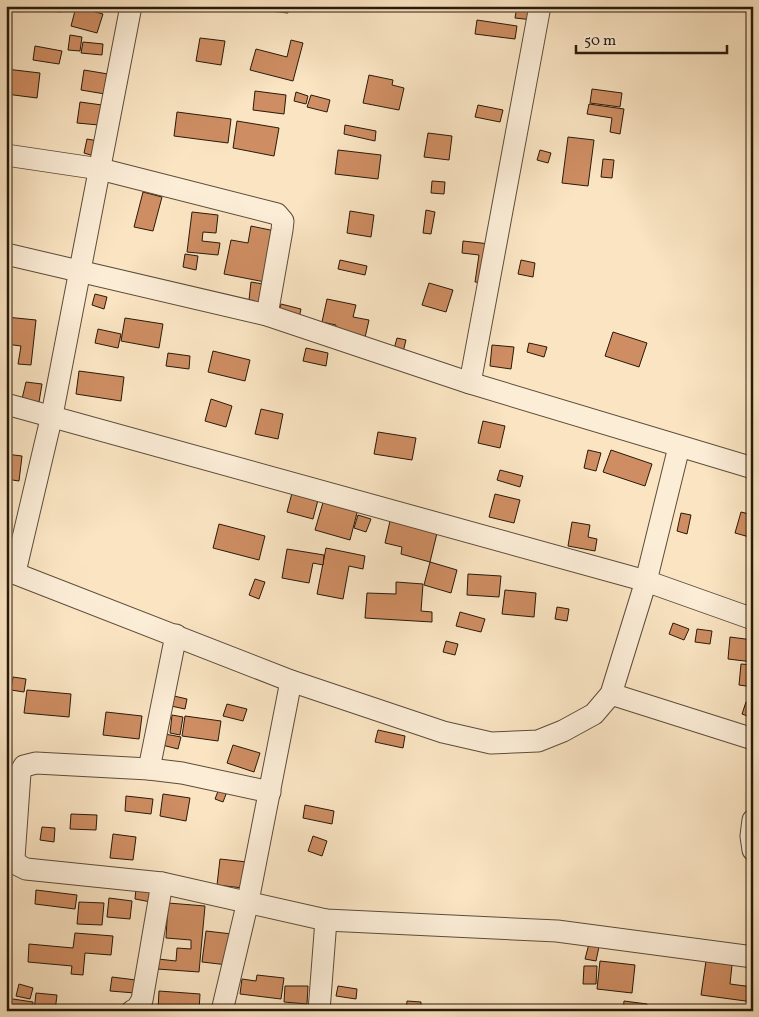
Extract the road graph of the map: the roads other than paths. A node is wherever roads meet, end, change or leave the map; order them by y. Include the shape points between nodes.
1 (131, 6) edge
2 (540, 6) edge
3 (6, 154) edge
4 (100, 169) junction
5 (6, 254) edge
6 (79, 271) junction
7 (267, 315) junction
8 (470, 383) junction
9 (6, 404) edge
10 (52, 415) junction
11 (679, 447) junction
12 (753, 468) edge
13 (11, 571) edge
14 (646, 581) junction
15 (753, 619) edge
16 (176, 635) junction
17 (291, 681) junction
18 (611, 694) junction
19 (753, 739) edge
20 (149, 769) junction
21 (270, 792) junction
22 (753, 820) edge
23 (753, 850) edge
24 (162, 883) junction
25 (248, 901) junction
26 (326, 920) junction
27 (753, 957) edge
28 (132, 1011) edge
29 (222, 1011) edge
30 (319, 1011) edge

1 - 4 street
2 - 8 street
3 - 4 street
4 - 6 street
4 - 7 street via 278,214 283,221
5 - 6 street
6 - 7 street
6 - 10 street
7 - 8 street
8 - 11 street
9 - 10 street
10 - 13 street
10 - 14 street
11 - 12 street
11 - 14 street
13 - 16 street
14 - 15 street
14 - 18 street
16 - 17 street
16 - 20 street
17 - 18 street via 443,732 491,743 538,741 563,732 594,714
17 - 21 street
18 - 19 street
20 - 21 street
20 - 24 street via 36,762 24,766 20,773 14,858 26,869
21 - 25 street
22 - 23 street
24 - 25 street
24 - 28 street via 142,1000
25 - 26 street
25 - 29 street
26 - 27 street via 557,931
26 - 30 street

